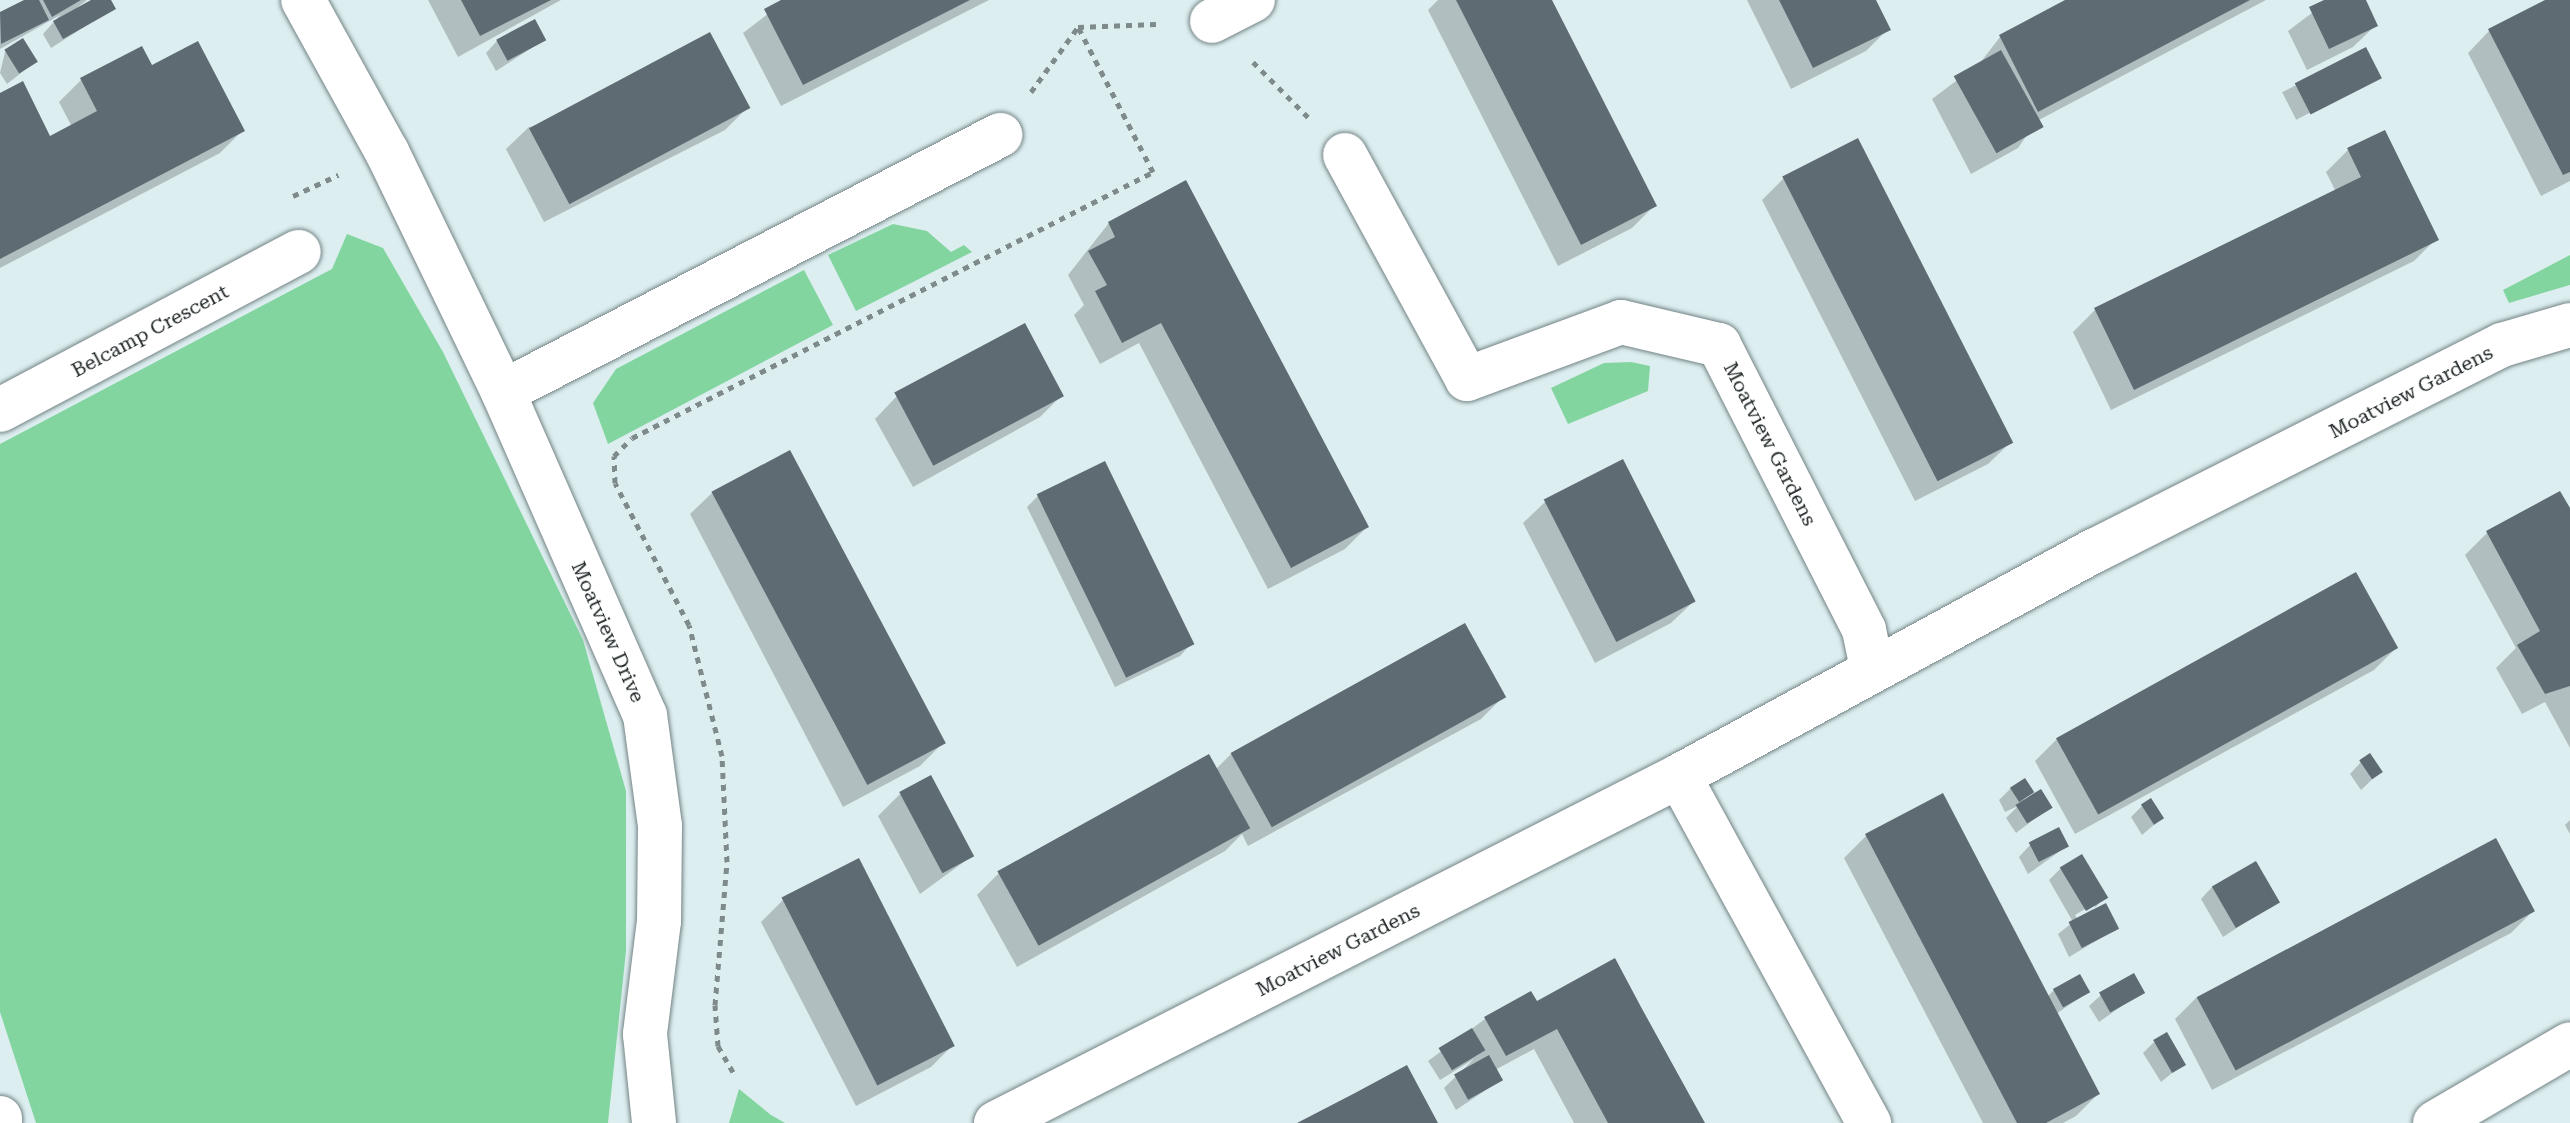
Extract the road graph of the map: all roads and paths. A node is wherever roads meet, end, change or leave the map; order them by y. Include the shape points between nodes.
1 (303, 0) edge
2 (1253, 0) edge
3 (1212, 21) junction
4 (1078, 27) junction
5 (1000, 135) joint
6 (1345, 155) joint
7 (299, 252) dead end
8 (2570, 325) edge
9 (503, 392) junction
10 (0, 410) edge
11 (1872, 668) junction
12 (1679, 776) junction
13 (2570, 1044) edge
14 (733, 1072) dead end
15 (654, 1123) edge
16 (996, 1123) edge
17 (1869, 1123) edge
18 (2435, 1123) edge

1 - 9 street, Moatview Drive via 387,152
2 - 3 street
3 - 4 path
3 - 6 path
4 - 5 path
4 - 14 path via 1153,172 632,438 614,456 615,483 689,625 722,756 727,862 715,1005 718,1046
5 - 9 street
6 - 11 street, Moatview Gardens via 1467,379 1621,322 1719,345 1864,630
7 - 10 street, Belcamp Crescent
8 - 11 street, Moatview Gardens via 2502,345
9 - 15 street, Moatview Drive via 645,715 660,826 659,921 645,1034
11 - 12 street, Moatview Gardens
12 - 16 street, Moatview Gardens
12 - 17 street
13 - 18 street

